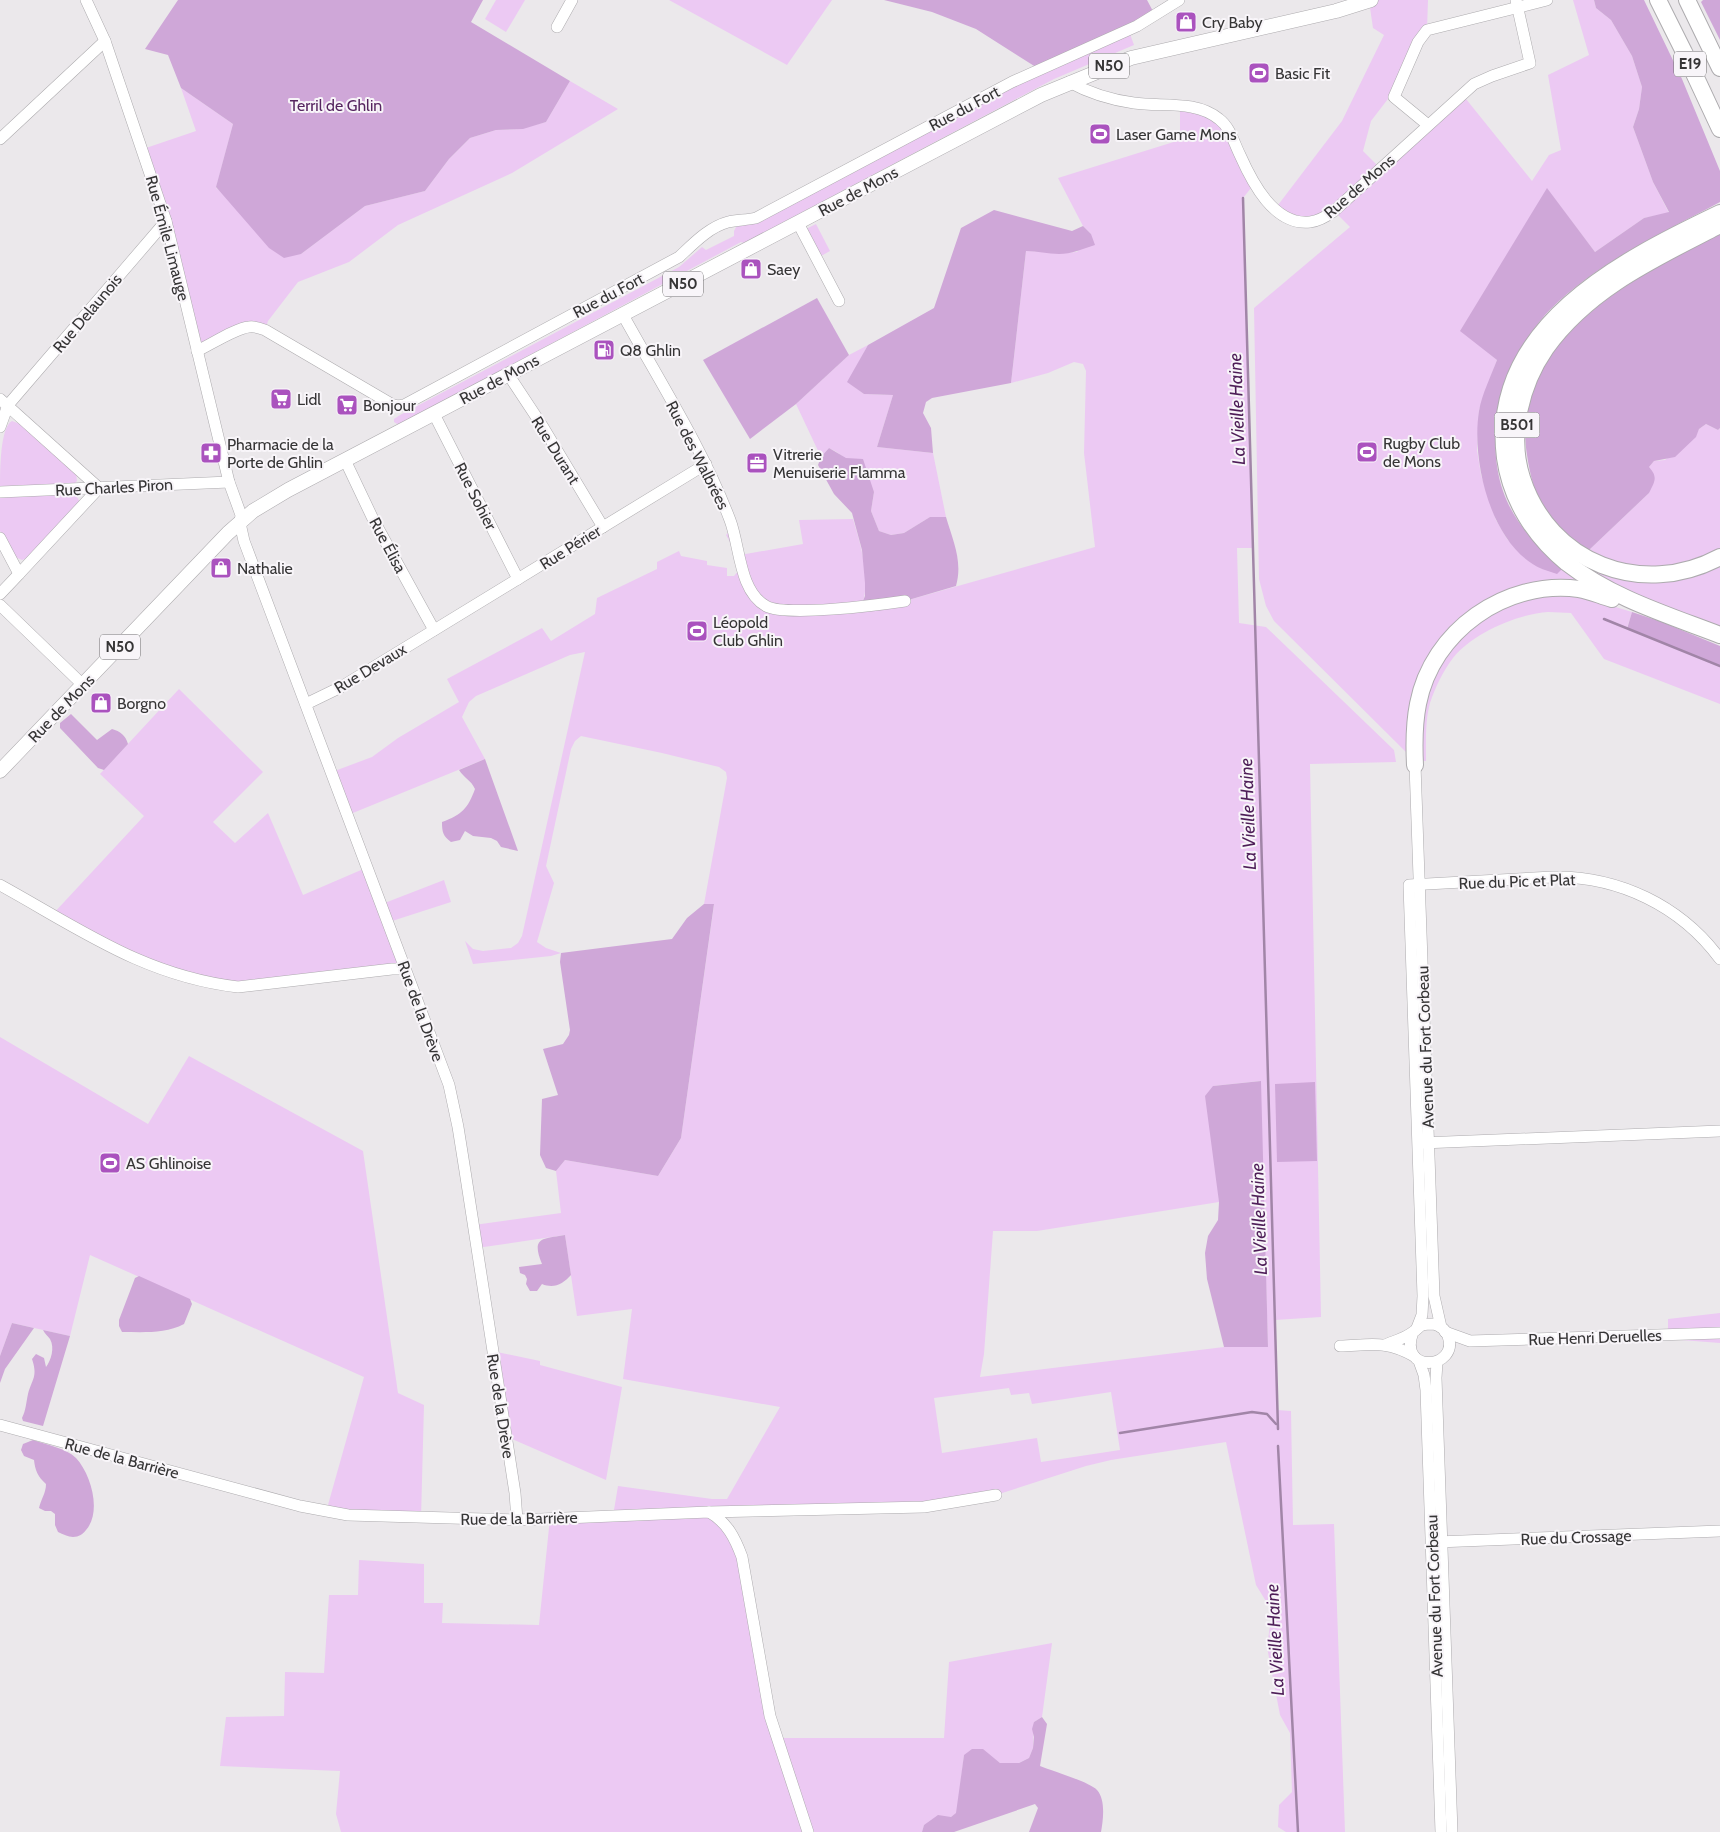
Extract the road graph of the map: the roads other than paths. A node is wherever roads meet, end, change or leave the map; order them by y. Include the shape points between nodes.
1 (86, 0) edge
2 (572, 0) edge
3 (1179, 0) edge
4 (1371, 0) edge
5 (1547, 0) edge
6 (1658, 0) edge
7 (1687, 0) edge
8 (1517, 4) edge
9 (557, 27) dead end
10 (105, 41) junction
11 (1720, 68) edge
12 (1069, 82) junction
13 (1428, 125) junction
14 (1720, 129) edge
15 (0, 140) edge
16 (1720, 213) edge
17 (166, 220) junction
18 (798, 223) junction
19 (1720, 226) edge
20 (838, 301) dead end
21 (624, 315) junction
22 (197, 351) junction
23 (508, 374) junction
24 (4, 402) edge
25 (434, 414) junction
26 (0, 427) edge
27 (345, 460) junction
28 (706, 464) junction
29 (229, 482) junction
30 (100, 488) junction
31 (0, 492) edge
32 (253, 511) junction
33 (240, 523) junction
34 (603, 527) junction
35 (0, 538) edge
36 (1720, 557) edge
37 (19, 574) junction
38 (518, 579) junction
39 (0, 594) edge
40 (905, 601) dead end
41 (0, 605) edge
42 (1641, 605) junction
43 (434, 630) junction
44 (1720, 635) edge
45 (83, 685) junction
46 (306, 704) junction
47 (1415, 765) joint
48 (0, 771) edge
49 (0, 885) edge
50 (1414, 885) junction
51 (1720, 959) edge
52 (405, 969) junction
53 (1720, 1131) edge
54 (1423, 1143) junction
55 (1415, 1330) junction
56 (1443, 1330) junction
57 (1720, 1333) edge
58 (1470, 1341) junction
59 (1385, 1345) junction
60 (1340, 1346) dead end
61 (1442, 1358) junction
62 (1417, 1359) junction
63 (0, 1425) edge
64 (996, 1495) dead end
65 (709, 1512) junction
66 (517, 1520) junction
67 (1720, 1530) edge
68 (1438, 1542) junction
69 (808, 1832) edge
70 (1441, 1832) edge
71 (1452, 1832) edge

1 - 10 street, Rue Émile Limauge
2 - 9 street
3 - 22 street, Rue du Fort via 1137,26 1012,82 756,218 727,222 707,232 679,257 404,405 393,405 257,327 241,329
4 - 12 main road, Rue de Mons / N50 via 1150,53
5 - 8 street
6 - 14 highway, E19
7 - 11 highway, E19
8 - 13 street, Rue de Mons via 1530,63 1474,84
8 - 13 street via 1427,30 1422,36 1394,98
10 - 15 street
10 - 17 street, Rue Émile Limauge
12 - 13 street, Rue de Mons via 1086,92 1133,103 1196,108 1212,114 1227,126 1248,173 1264,198 1282,214 1301,222 1320,220 1334,211
12 - 18 main road, Rue de Mons / N50
16 - 42 highway, B501 via 1635,256 1576,297 1548,325 1534,345 1515,380 1506,410 1507,468 1524,515 1539,536 1568,563
17 - 22 street, Rue Émile Limauge
17 - 24 street, Rue Delaunois
18 - 20 street
18 - 21 main road, Rue de Mons / N50
19 - 36 highway, B501 via 1629,274 1601,292 1568,322 1530,375 1518,417 1516,444 1521,476 1538,513 1560,539 1584,556 1614,570 1651,576 1680,573
21 - 23 main road, Rue de Mons / N50
21 - 28 street, Rue des Walbrées
22 - 29 street, Rue Émile Limauge
23 - 25 main road, Rue de Mons / N50
23 - 34 street, Rue Durant
24 - 26 street
24 - 30 street
25 - 27 main road, Rue de Mons / N50
25 - 38 street, Rue Sohier
27 - 32 main road, Rue de Mons / N50
27 - 43 street, Rue Élisa via 373,519
28 - 34 street, Rue Périer
28 - 40 street, Rue des Walbrées via 731,522 746,584 764,605 786,610
29 - 30 street, Rue Charles Piron
29 - 32 street via 241,504
29 - 33 street, Rue de la Drève via 241,515
30 - 31 street, Rue Charles Piron
30 - 37 street
32 - 33 main road, Rue de Mons / N50
33 - 45 main road, Rue de Mons / N50
33 - 46 street, Rue de la Drève
34 - 38 street, Rue Périer
35 - 37 street
37 - 39 street
38 - 43 street, Rue Périer
41 - 45 street
42 - 44 highway, B501
42 - 47 highway via 1580,590 1551,588 1506,599 1476,615 1446,643 1423,685 1415,726
43 - 46 street, Rue Devaux
45 - 48 main road, Rue de Mons / N50
46 - 52 street, Rue de la Drève
47 - 50 street, Avenue du Fort Corbeau via 1411,799
49 - 52 street via 134,959 155,968 220,985 238,987
50 - 51 street, Rue du Pic et Plat via 1554,876 1597,881 1631,890 1664,906 1687,923
50 - 54 street, Avenue du Fort Corbeau
52 - 66 street, Rue de la Drève via 449,1085 458,1127
53 - 54 street
54 - 55 street, Avenue du Fort Corbeau via 1423,1296 1422,1315
54 - 56 street, Avenue du Fort Corbeau via 1434,1296
55 - 56 street via 1430,1324
55 - 59 street
55 - 62 street via 1410,1345
56 - 58 street, Rue Henri Deruelles
56 - 61 street via 1449,1342
57 - 58 street, Rue Henri Deruelles
58 - 61 street, Rue Henri Deruelles
59 - 60 street
59 - 62 street via 1399,1348
61 - 62 street via 1425,1363
61 - 68 street, Avenue du Fort Corbeau via 1436,1378
62 - 68 street, Avenue du Fort Corbeau via 1426,1390
63 - 66 street, Rue de la Barrière via 326,1512
64 - 65 street, Rue de la Barrière via 924,1507
65 - 66 street, Rue de la Barrière
65 - 69 street via 732,1532 742,1557 770,1716
67 - 68 street, Rue du Crossage
68 - 70 street, Avenue du Fort Corbeau
68 - 71 street, Avenue du Fort Corbeau

